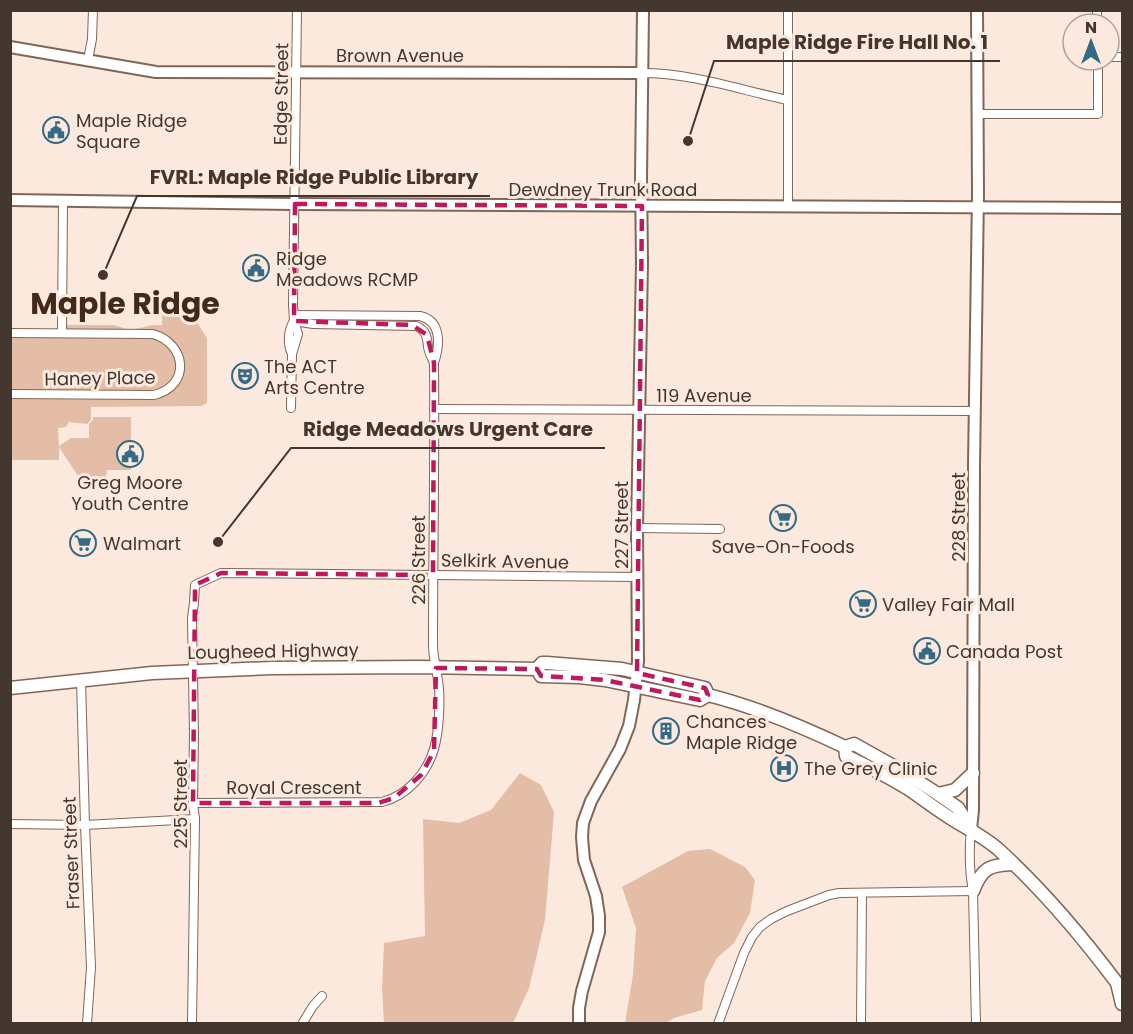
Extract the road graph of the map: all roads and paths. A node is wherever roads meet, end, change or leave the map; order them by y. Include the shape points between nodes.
1 (93, 10) edge
2 (297, 10) edge
3 (643, 10) edge
4 (788, 10) edge
5 (976, 10) edge
6 (10, 47) edge
7 (87, 60) junction
8 (296, 71) junction
9 (1098, 72) edge
10 (642, 73) junction
11 (788, 100) junction
12 (978, 114) junction
13 (10, 200) edge
14 (63, 201) junction
15 (295, 204) junction
16 (642, 206) junction
17 (788, 206) junction
18 (978, 208) junction
19 (1122, 208) edge
20 (294, 318) junction
21 (10, 333) edge
22 (62, 333) junction
23 (434, 363) junction
24 (10, 394) edge
25 (291, 408) dead end
26 (434, 409) junction
27 (639, 410) junction
28 (975, 411) junction
29 (637, 528) junction
30 (720, 529) dead end
31 (433, 575) junction
32 (638, 577) junction
33 (195, 585) joint
34 (436, 668) junction
35 (537, 669) junction
36 (193, 670) junction
37 (637, 673) junction
38 (81, 681) junction
39 (636, 686) junction
40 (10, 688) edge
41 (708, 695) junction
42 (845, 747) junction
43 (973, 772) junction
44 (938, 794) junction
45 (394, 798) joint
46 (193, 803) junction
47 (195, 819) junction
48 (10, 824) edge
49 (85, 825) junction
50 (971, 829) junction
51 (1013, 864) junction
52 (973, 891) junction
53 (862, 893) junction
54 (1121, 984) edge
55 (322, 996) dead end
56 (1122, 1004) edge
57 (87, 1023) edge
58 (192, 1023) edge
59 (302, 1023) edge
60 (579, 1023) edge
61 (718, 1023) edge
62 (861, 1023) edge
63 (976, 1023) edge

1 - 7 street
2 - 8 street, Edge Street
3 - 10 main road, 227 Street
4 - 11 street
5 - 12 main road, 228 Street
6 - 7 main road, Brown Avenue
7 - 8 main road, Brown Avenue via 156,72
8 - 10 main road, Brown Avenue
8 - 15 street, Edge Street
9 - 12 street via 1098,114
10 - 11 street, Brown Avenue via 679,75
10 - 16 main road, 227 Street
11 - 17 street
12 - 18 main road, 228 Street
13 - 14 main road, Dewdney Trunk Road
14 - 15 main road, Dewdney Trunk Road
14 - 22 street
15 - 16 main road, Dewdney Trunk Road
15 - 20 street, Edge Street
16 - 17 main road, Dewdney Trunk Road
16 - 27 main road, 227 Street
17 - 18 main road, Dewdney Trunk Road
18 - 19 main road, Dewdney Trunk Road
18 - 28 main road, 228 Street
20 - 23 street via 313,324 416,326 427,336
20 - 23 street, 226 Street via 420,316 430,320 438,334
20 - 25 street, Edge Street via 289,328
21 - 22 street, Haney Place
22 - 24 street, Haney Place via 157,335 177,351 180,373 170,387 152,395
23 - 26 street, 226 Street
26 - 27 street, 119 Avenue
26 - 31 street, 226 Street
27 - 28 street, 119 Avenue
27 - 29 main road, 227 Street
28 - 43 main road, 228 Street
29 - 30 street
29 - 32 main road, 227 Street
31 - 32 street, Selkirk Avenue
31 - 33 street, Selkirk Avenue via 221,573
31 - 34 street, 226 Street
32 - 37 main road, 227 Street
33 - 36 street, 225 Street
34 - 35 main road, Lougheed Highway
34 - 36 main road, Lougheed Highway
34 - 45 street, 226 Street via 439,704 434,751 421,775
35 - 37 main road, Lougheed Highway via 547,663
35 - 39 main road, Lougheed Highway via 540,676 592,678
36 - 38 main road, Lougheed Highway
36 - 46 street, 225 Street
37 - 39 main road, 227 Street
37 - 41 main road, Lougheed Highway via 705,688
38 - 40 main road, Lougheed Highway
38 - 49 street, Fraser Street
39 - 41 main road, Lougheed Highway via 700,700
39 - 60 main road, 227 Street via 624,742 591,801 584,823 583,849 596,896 599,932 582,991
41 - 42 main road, Lougheed Highway via 780,718
42 - 44 main road, Lougheed Highway via 854,744
42 - 50 main road, Lougheed Highway via 846,756 878,771
43 - 44 main road via 955,790
43 - 50 main road, 228 Street
44 - 50 main road, Lougheed Highway via 958,808
45 - 46 street, Royal Crescent via 378,803
46 - 47 street, 225 Street
47 - 49 street
47 - 58 street, 225 Street
48 - 49 street
49 - 57 street, Fraser Street via 91,967
50 - 51 main road, Lougheed Highway
50 - 52 street, 228 Street
51 - 52 main road via 988,868
51 - 54 main road, Lougheed Highway via 1074,927
52 - 53 street
52 - 63 street, 228 Street
53 - 61 street via 829,895 787,911 760,927 744,953
53 - 62 street
54 - 56 main road, Lougheed Highway
55 - 59 street

